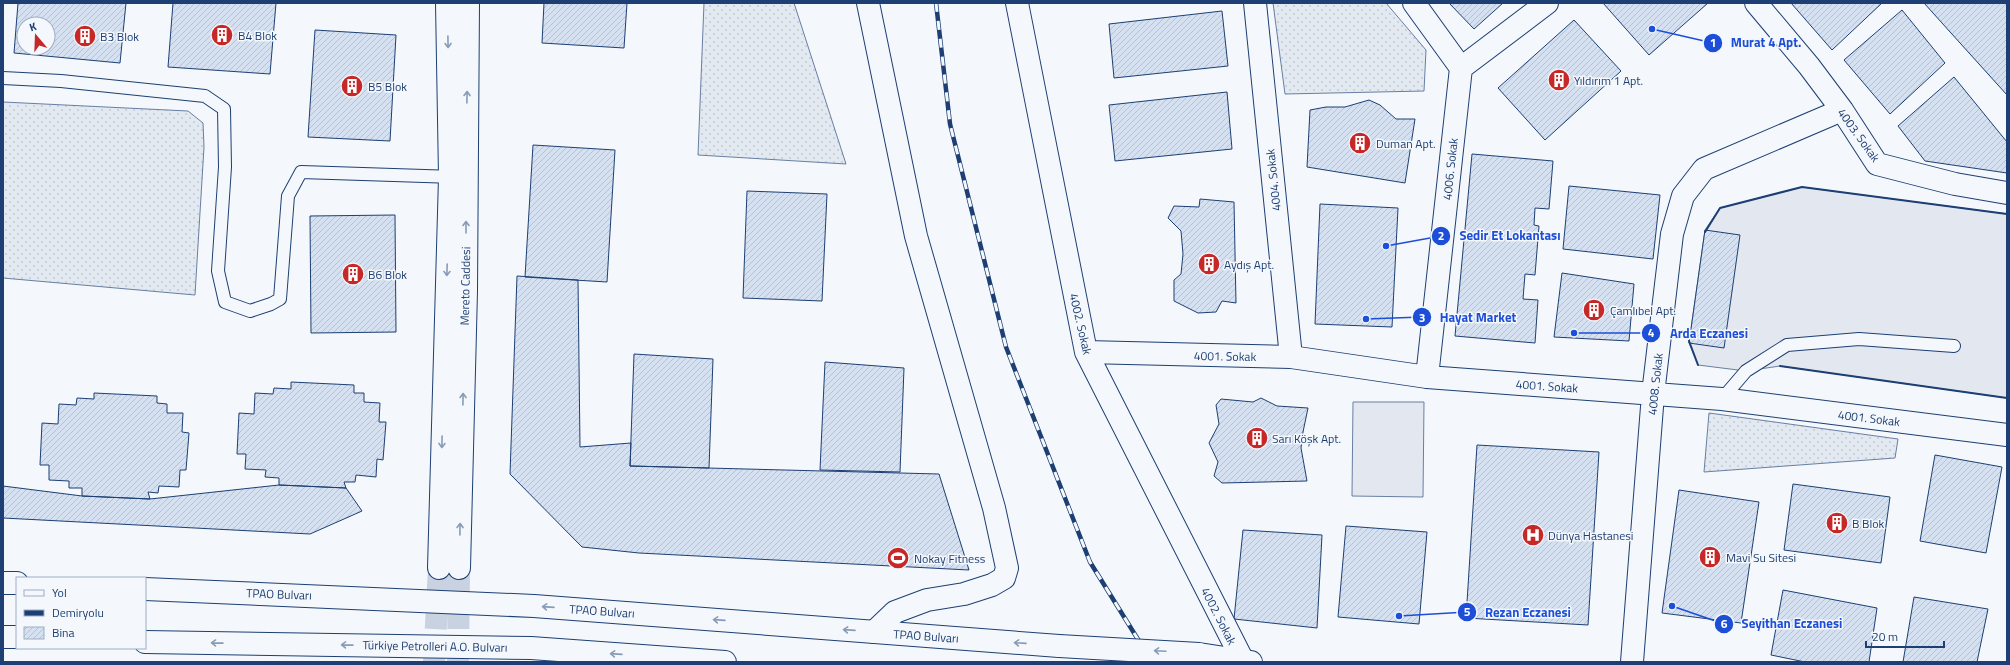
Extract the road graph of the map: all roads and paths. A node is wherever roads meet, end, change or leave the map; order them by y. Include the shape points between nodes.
1 (448, 3) edge
2 (468, 3) edge
3 (868, 3) edge
4 (1017, 3) edge
5 (1255, 3) edge
6 (1414, 3) edge
7 (1547, 3) edge
8 (1756, 3) edge
9 (1460, 68) junction
10 (3, 78) edge
11 (1842, 110) junction
12 (458, 177) junction
13 (2007, 193) edge
14 (1954, 346) dead end
15 (1086, 352) junction
16 (1291, 358) junction
17 (1427, 377) junction
18 (1653, 394) junction
19 (1722, 399) junction
20 (2007, 435) edge
21 (449, 568) tunnel mouth
22 (3, 583) edge
23 (16, 584) edge
24 (146, 589) edge
25 (874, 632) junction
26 (3, 636) edge
27 (16, 637) edge
28 (146, 642) edge
29 (1247, 661) edge
30 (725, 662) edge
31 (1632, 662) edge

1 -> 12 main road
12 -> 2 main road, Mereto Caddesi
3 - 25 main road via 916,236 994,508 1007,568 1004,578 992,586 927,600 895,612
4 - 15 main road, 4002. Sokak
5 - 16 main road, 4004. Sokak
6 - 9 main road
7 - 9 main road
8 - 11 main road, 4003. Sokak
9 - 17 main road, 4006. Sokak
10 - 12 lane via 61,81 205,96 224,109 226,167 218,271 225,302 250,311 280,299 288,196 301,172
11 - 13 main road, 4003. Sokak via 1877,164 1954,184
11 - 18 main road, 4008. Sokak via 1704,169 1683,196 1672,234
12 - 21 main road, Mereto Caddesi via 466,291
14 - 19 lane via 1859,339 1787,345 1746,371
15 - 16 main road, 4001. Sokak
15 - 29 main road, 4002. Sokak
16 - 17 main road, 4001. Sokak
17 - 18 main road, 4001. Sokak
18 - 19 main road, 4001. Sokak
18 - 31 main road, 4008. Sokak
19 - 20 main road, 4001. Sokak
22 - 23 main road
25 -> 24 main road, TPAO Bulvarı via 534,606
29 -> 25 main road, TPAO Bulvarı, bridge via 1199,654
26 - 27 main road
30 -> 28 main road, Türkiye Petrolleri A.O. Bulvarı via 531,648

